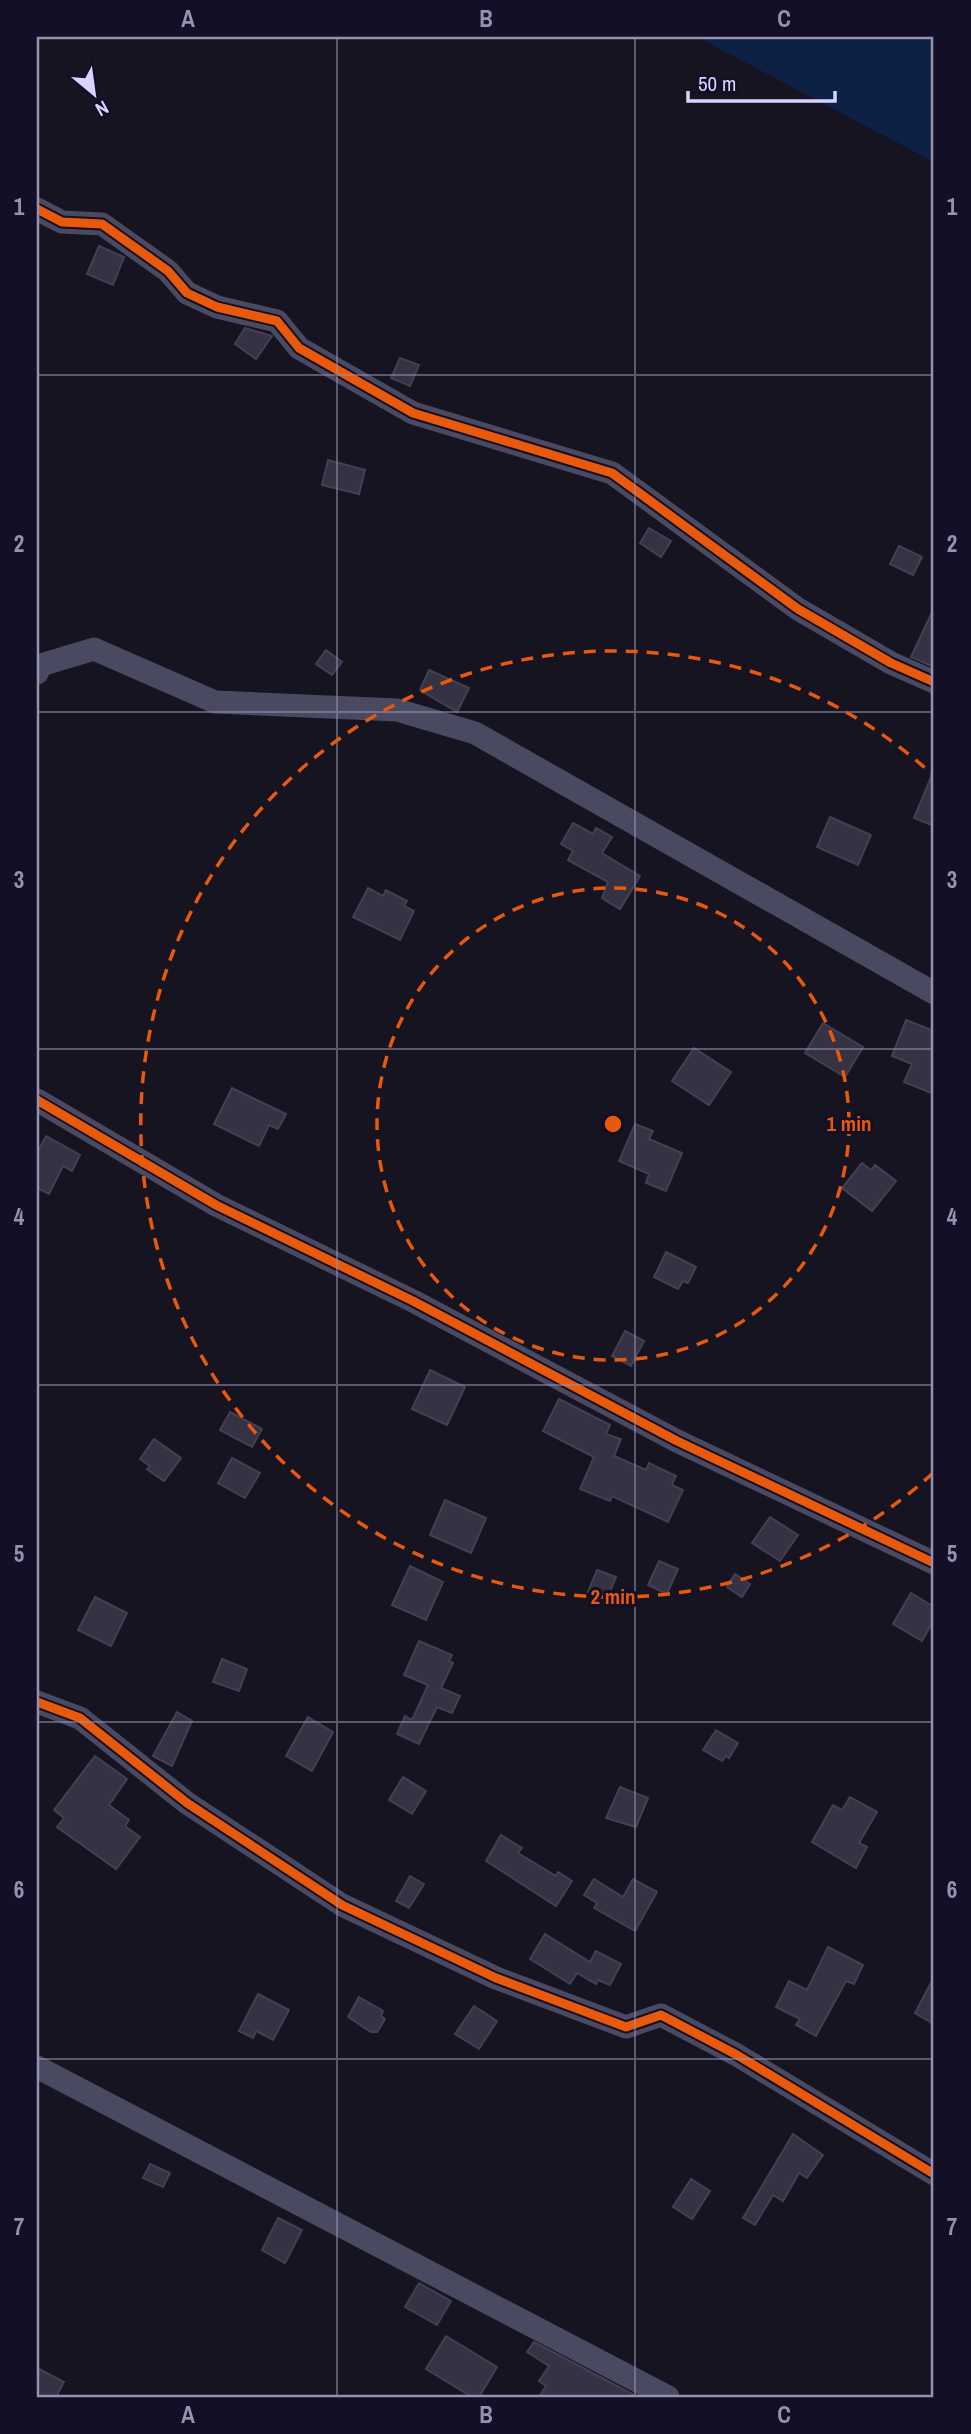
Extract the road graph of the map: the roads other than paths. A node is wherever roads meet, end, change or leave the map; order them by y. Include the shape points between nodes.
1 (37, 209) edge
2 (37, 673) edge
3 (934, 682) edge
4 (934, 993) edge
5 (37, 1100) edge
6 (934, 1563) edge
7 (37, 1702) edge
8 (37, 2067) edge
9 (934, 2174) edge
10 (668, 2397) edge

1 - 3 street via 62,222 102,224 168,271 187,293 217,307 277,321 299,348 413,413 612,472 798,609 891,663
2 - 4 street via 41,665 94,649 215,702 397,710 475,733
5 - 6 street via 216,1205 413,1301 677,1441
7 - 9 street via 80,1718 187,1803 342,1905 496,1978 626,2027 662,2015
8 - 10 street

